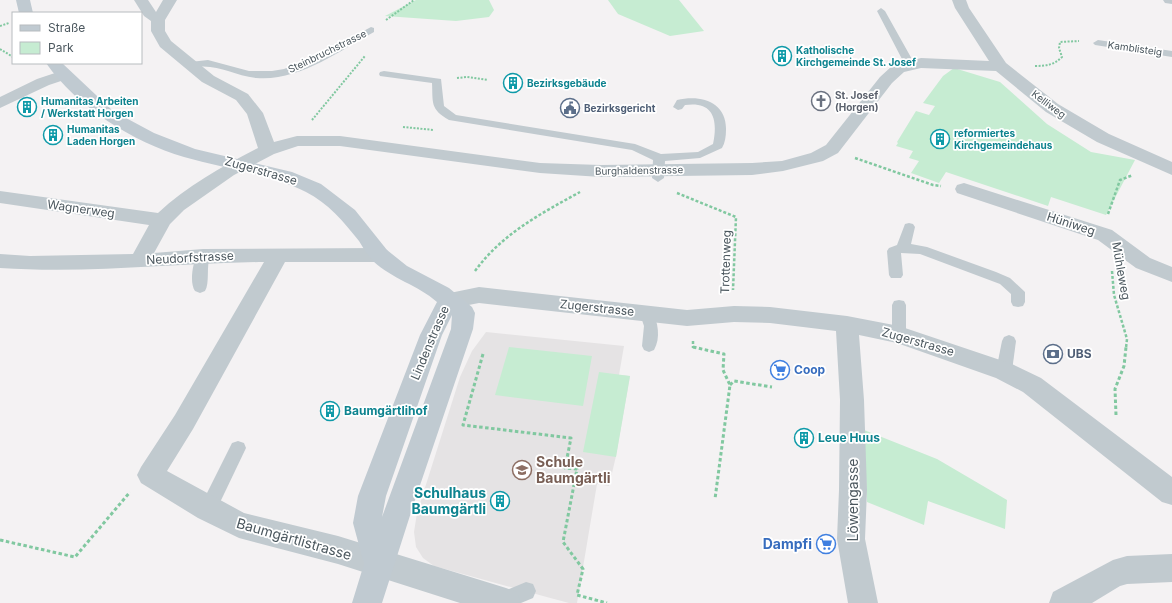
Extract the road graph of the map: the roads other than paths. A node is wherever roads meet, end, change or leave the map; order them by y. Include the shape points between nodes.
1 (22, 0) edge
2 (141, 0) edge
3 (170, 0) edge
4 (960, 0) edge
5 (881, 11) dead end
6 (26, 12) edge
7 (158, 20) junction
8 (371, 30) road end
9 (1098, 43) dead end
10 (1172, 54) edge
11 (190, 65) junction
12 (1000, 66) junction
13 (904, 67) junction
14 (59, 69) edge
15 (384, 74) dead end
16 (680, 89) dead end
17 (692, 99) junction
18 (0, 103) edge
19 (678, 107) dead end
20 (268, 150) junction
21 (241, 164) junction
22 (1164, 167) edge
23 (658, 169) junction
24 (964, 189) dead end
25 (0, 197) edge
26 (162, 220) junction
27 (909, 228) dead end
28 (904, 248) junction
29 (279, 255) junction
30 (203, 256) junction
31 (380, 256) junction
32 (0, 261) edge
33 (139, 261) junction
34 (896, 275) dead end
35 (1172, 275) edge
36 (200, 288) dead end
37 (448, 301) junction
38 (1018, 302) dead end
39 (899, 305) dead end
40 (647, 314) junction
41 (847, 324) junction
42 (899, 335) junction
43 (1009, 341) dead end
44 (649, 346) dead end
45 (1004, 371) junction
46 (238, 448) dead end
47 (1172, 493) edge
48 (208, 510) junction
49 (379, 564) junction
50 (1172, 568) edge
51 (512, 599) edge
52 (367, 603) edge
53 (863, 603) edge
54 (1064, 603) edge

1 - 6 main road
2 - 7 street via 148,13
3 - 7 street
4 - 12 street, Kelliweg via 962,8
5 - 13 lane via 908,61
7 - 11 street via 158,31 165,44
8 - 11 lane, Steinbruchstrasse via 302,66 269,75 240,72 207,62
9 - 10 lane, Kamblisteig
11 - 20 street via 208,79 242,97 255,113
12 - 13 street, Burghaldenstrasse via 921,63
12 - 22 street, Kelliweg via 1072,121
13 - 23 street, Burghaldenstrasse via 886,80 832,149 817,157 783,166 752,169
14 - 18 street via 43,82
14 - 21 main road, Zugerstrasse via 107,115 148,138 189,153
15 - 23 lane via 437,81 437,103 441,112 453,118 635,147
16 - 17 lane
17 - 19 lane via 681,102
17 - 23 lane via 711,104 717,112 722,133 718,146
20 - 21 street, Burghaldenstrasse
20 - 23 street, Burghaldenstrasse via 297,141 340,141 540,168 601,171
21 - 26 street, Burghaldenstrasse via 226,171
21 - 31 main road, Zugerstrasse via 285,176 314,188 348,214
24 - 35 street, Hüniweg via 1105,235 1143,263
25 - 26 street, Wagnerweg
26 - 33 street, Burghaldenstrasse
27 - 28 lane
28 - 34 lane via 894,251
28 - 38 lane via 922,250 1005,281 1018,292
29 - 30 street, Neudorfstrasse
29 - 31 street, Neudorfstrasse
29 - 48 street, Baumgärtlistrasse via 184,422 150,475
30 - 33 street, Neudorfstrasse
30 - 36 lane via 200,265
31 - 37 main road, Zugerstrasse via 400,271 441,293
32 - 33 street, Neudorfstrasse
37 - 40 street, Zugerstrasse via 479,295
37 - 49 main road, Lindenstrasse via 432,335 372,496 367,523
39 - 42 lane
40 - 41 street, Zugerstrasse via 686,318 734,314 770,315
40 - 44 lane via 651,326
41 - 42 street, Zugerstrasse
41 - 53 street, Löwengasse via 852,415 851,539
42 - 45 street, Zugerstrasse via 932,344
43 - 45 lane
45 - 47 street, Zugerstrasse via 1032,385
46 - 48 lane
48 - 49 street, Baumgärtlistrasse via 240,525 338,550
49 - 51 street, Baumgärtlistrasse
49 - 52 main road
50 - 54 street via 1127,570 1113,574

